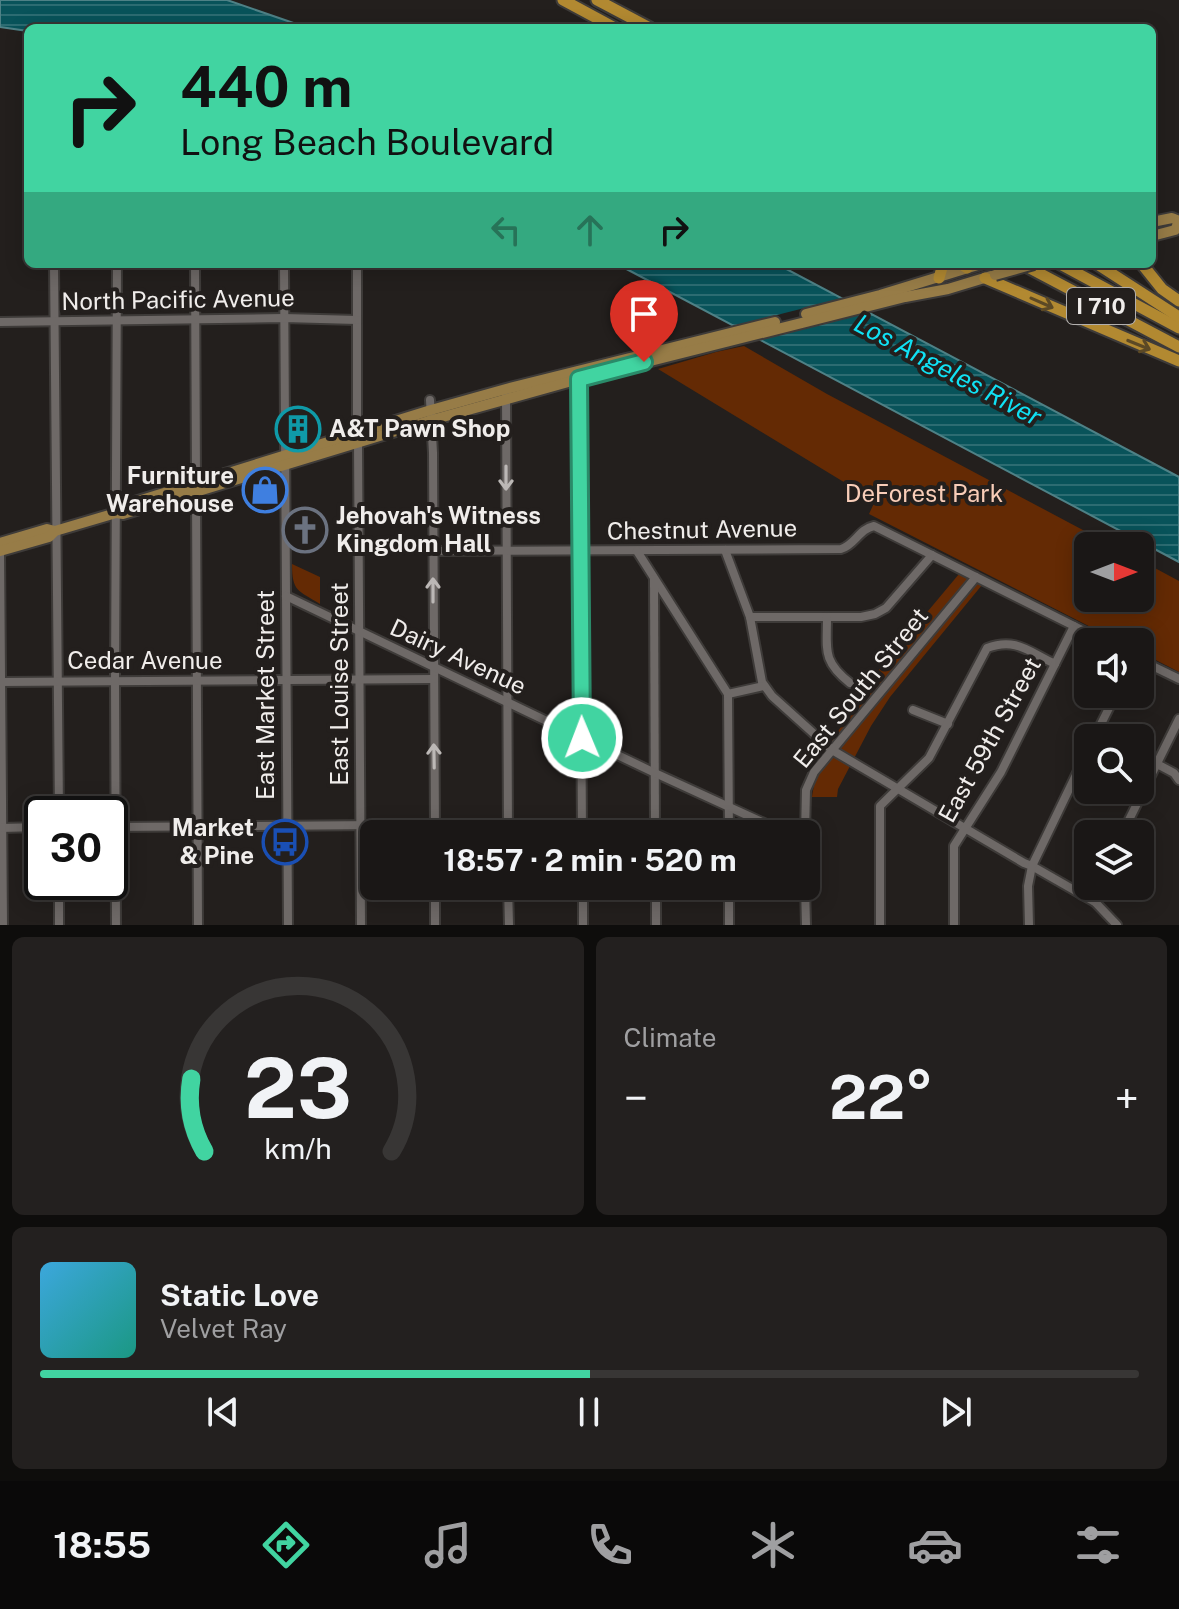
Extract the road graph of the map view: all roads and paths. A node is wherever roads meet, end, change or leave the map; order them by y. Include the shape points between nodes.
1 (563, 0) edge
2 (597, 0) edge
3 (608, 24) edge
4 (642, 24) edge
5 (1156, 221) edge
6 (1179, 221) edge
7 (1156, 235) edge
8 (54, 268) edge
9 (117, 268) edge
10 (195, 268) edge
11 (284, 268) edge
12 (357, 268) edge
13 (942, 268) edge
14 (960, 268) edge
15 (969, 268) edge
16 (1019, 268) edge
17 (1030, 268) edge
18 (1067, 268) edge
19 (1103, 268) edge
20 (1145, 268) edge
21 (990, 276) junction
22 (939, 278) junction
23 (881, 299) junction
24 (1179, 301) edge
25 (1179, 317) edge
26 (284, 318) junction
27 (195, 319) junction
28 (117, 320) junction
29 (357, 320) junction
30 (54, 321) junction
31 (0, 322) edge
32 (1179, 328) edge
33 (1179, 347) edge
34 (1179, 361) edge
35 (579, 375) junction
36 (506, 394) junction
37 (431, 410) junction
38 (358, 437) junction
39 (284, 460) junction
40 (196, 487) junction
41 (116, 513) junction
42 (55, 531) junction
43 (0, 543) edge
44 (725, 550) junction
45 (0, 551) edge
46 (433, 551) junction
47 (507, 551) junction
48 (581, 551) junction
49 (637, 551) junction
50 (932, 555) junction
51 (976, 577) junction
52 (654, 579) junction
53 (286, 596) junction
54 (750, 617) junction
55 (827, 617) junction
56 (1074, 626) junction
57 (1078, 628) edge
58 (359, 632) junction
59 (1055, 664) junction
60 (1154, 667) edge
61 (434, 668) junction
62 (434, 679) junction
63 (1179, 679) edge
64 (286, 680) junction
65 (360, 680) junction
66 (115, 681) junction
67 (198, 681) junction
68 (1, 682) edge
69 (58, 682) junction
70 (850, 683) dead end
71 (764, 686) junction
72 (728, 694) junction
73 (507, 702) junction
74 (913, 710) dead end
75 (1179, 719) edge
76 (948, 724) junction
77 (582, 738) junction
78 (832, 750) junction
79 (1157, 764) junction
80 (655, 773) junction
81 (1074, 779) edge
82 (1179, 780) edge
83 (898, 788) junction
84 (59, 796) edge
85 (113, 796) edge
86 (728, 807) junction
87 (360, 820) edge
88 (435, 820) edge
89 (508, 820) edge
90 (582, 820) edge
91 (655, 820) edge
92 (728, 820) edge
93 (757, 820) edge
94 (805, 820) edge
95 (1129, 820) edge
96 (360, 825) edge
97 (198, 826) junction
98 (287, 826) junction
99 (24, 827) edge
100 (128, 827) edge
101 (965, 827) junction
102 (1, 828) edge
103 (1032, 866) junction
104 (59, 900) edge
105 (115, 900) edge
106 (361, 900) edge
107 (435, 900) edge
108 (508, 900) edge
109 (583, 900) edge
110 (656, 900) edge
111 (729, 900) edge
112 (805, 900) edge
113 (1095, 902) joint
114 (3, 925) edge
115 (59, 925) edge
116 (116, 925) edge
117 (198, 925) edge
118 (288, 925) edge
119 (361, 925) edge
120 (435, 925) edge
121 (509, 925) edge
122 (583, 925) edge
123 (656, 925) edge
124 (729, 925) edge
125 (806, 925) edge
126 (880, 925) edge
127 (954, 925) edge
128 (1029, 925) edge
129 (1117, 925) edge

1 - 3 highway
2 - 4 highway
5 - 6 main road
6 - 7 main road via 1175,230
8 - 30 street
9 - 28 street
10 - 27 street
11 - 26 street, East Market Street
12 - 29 street, East Louise Street
13 - 22 highway
14 - 22 main road
15 - 21 main road
16 - 21 main road, bridge
17 - 33 highway, I 710
18 - 32 highway, I 710
19 - 25 highway
20 - 24 highway
21 - 23 main road via 948,289
21 -> 34 highway
22 - 23 main road
23 - 35 main road
26 - 27 street, North Pacific Avenue
26 - 29 street, North Pacific Avenue
26 - 39 street, East Market Street
27 - 28 street, North Pacific Avenue
27 - 40 street
28 - 30 street, North Pacific Avenue
28 - 41 street
29 - 38 street, East Louise Street
30 - 31 street, North Pacific Avenue
30 - 42 street
35 - 36 main road
35 - 48 street
36 - 37 main road
36 -> 47 street
37 - 38 main road
37 - 46 street
38 - 39 main road
38 - 58 street, East Louise Street
39 - 40 main road
39 - 53 street, East Market Street
40 - 41 main road via 122,506
40 - 67 street
41 - 42 main road
41 - 66 street
42 - 43 main road
42 - 45 main road
42 - 69 street
44 - 49 street, Chestnut Avenue
44 - 50 street, Chestnut Avenue via 841,549 874,526
44 - 54 street
45 - 68 street
46 - 47 street, Chestnut Avenue
61 -> 46 street
47 - 48 street, Chestnut Avenue
47 - 73 street
48 - 49 street, Chestnut Avenue
48 - 77 street
49 - 52 street
50 - 51 street
50 - 55 street via 881,612
51 - 56 street
51 - 78 street, East South Street
52 - 72 street
52 - 80 street
53 - 58 street, Dairy Avenue
53 - 64 street, East Market Street
54 - 55 street
54 - 71 street
55 - 70 street via 828,658
56 - 57 street
56 - 59 street, East 59th Street
58 - 61 street, Dairy Avenue
58 - 65 street, East Louise Street
59 - 76 street via 1011,643 987,648
59 - 101 street, East 59th Street via 1001,772
60 - 63 street
61 - 62 street
61 - 73 street, Dairy Avenue
62 - 65 street, Cedar Avenue
88 -> 62 street
64 - 65 street, Cedar Avenue
64 - 67 street, Cedar Avenue
64 - 98 street, East Market Street
65 - 87 street, East Louise Street
66 - 67 street, Cedar Avenue
66 - 69 street, Cedar Avenue
66 - 85 street
67 - 97 street
68 - 69 street, Cedar Avenue
68 - 102 street
69 - 84 street
71 - 72 street
71 - 78 street
72 - 86 street
73 - 77 street, Dairy Avenue
73 - 89 street
74 - 76 street
75 - 79 street
76 - 83 street via 929,758
77 - 80 street, Dairy Avenue
77 - 90 street
78 - 83 street
78 - 94 street, East South Street via 806,790
79 - 82 street
79 - 95 street
80 - 86 street, Dairy Avenue
80 - 91 street
81 - 103 street
83 - 101 street
83 - 126 street via 880,806
86 - 92 street
86 - 93 street, Dairy Avenue
96 - 98 street
97 - 98 street
97 - 100 street
97 - 117 street
98 - 118 street, East Market Street
99 - 102 street
101 - 103 street
101 - 127 street, East 59th Street via 954,846
102 - 114 street
103 - 113 street
103 - 128 street
104 - 115 street
105 - 116 street
106 - 119 street, East Louise Street
107 - 120 street
108 - 121 street
109 - 122 street
110 - 123 street
111 - 124 street
112 - 125 street
113 - 129 street

